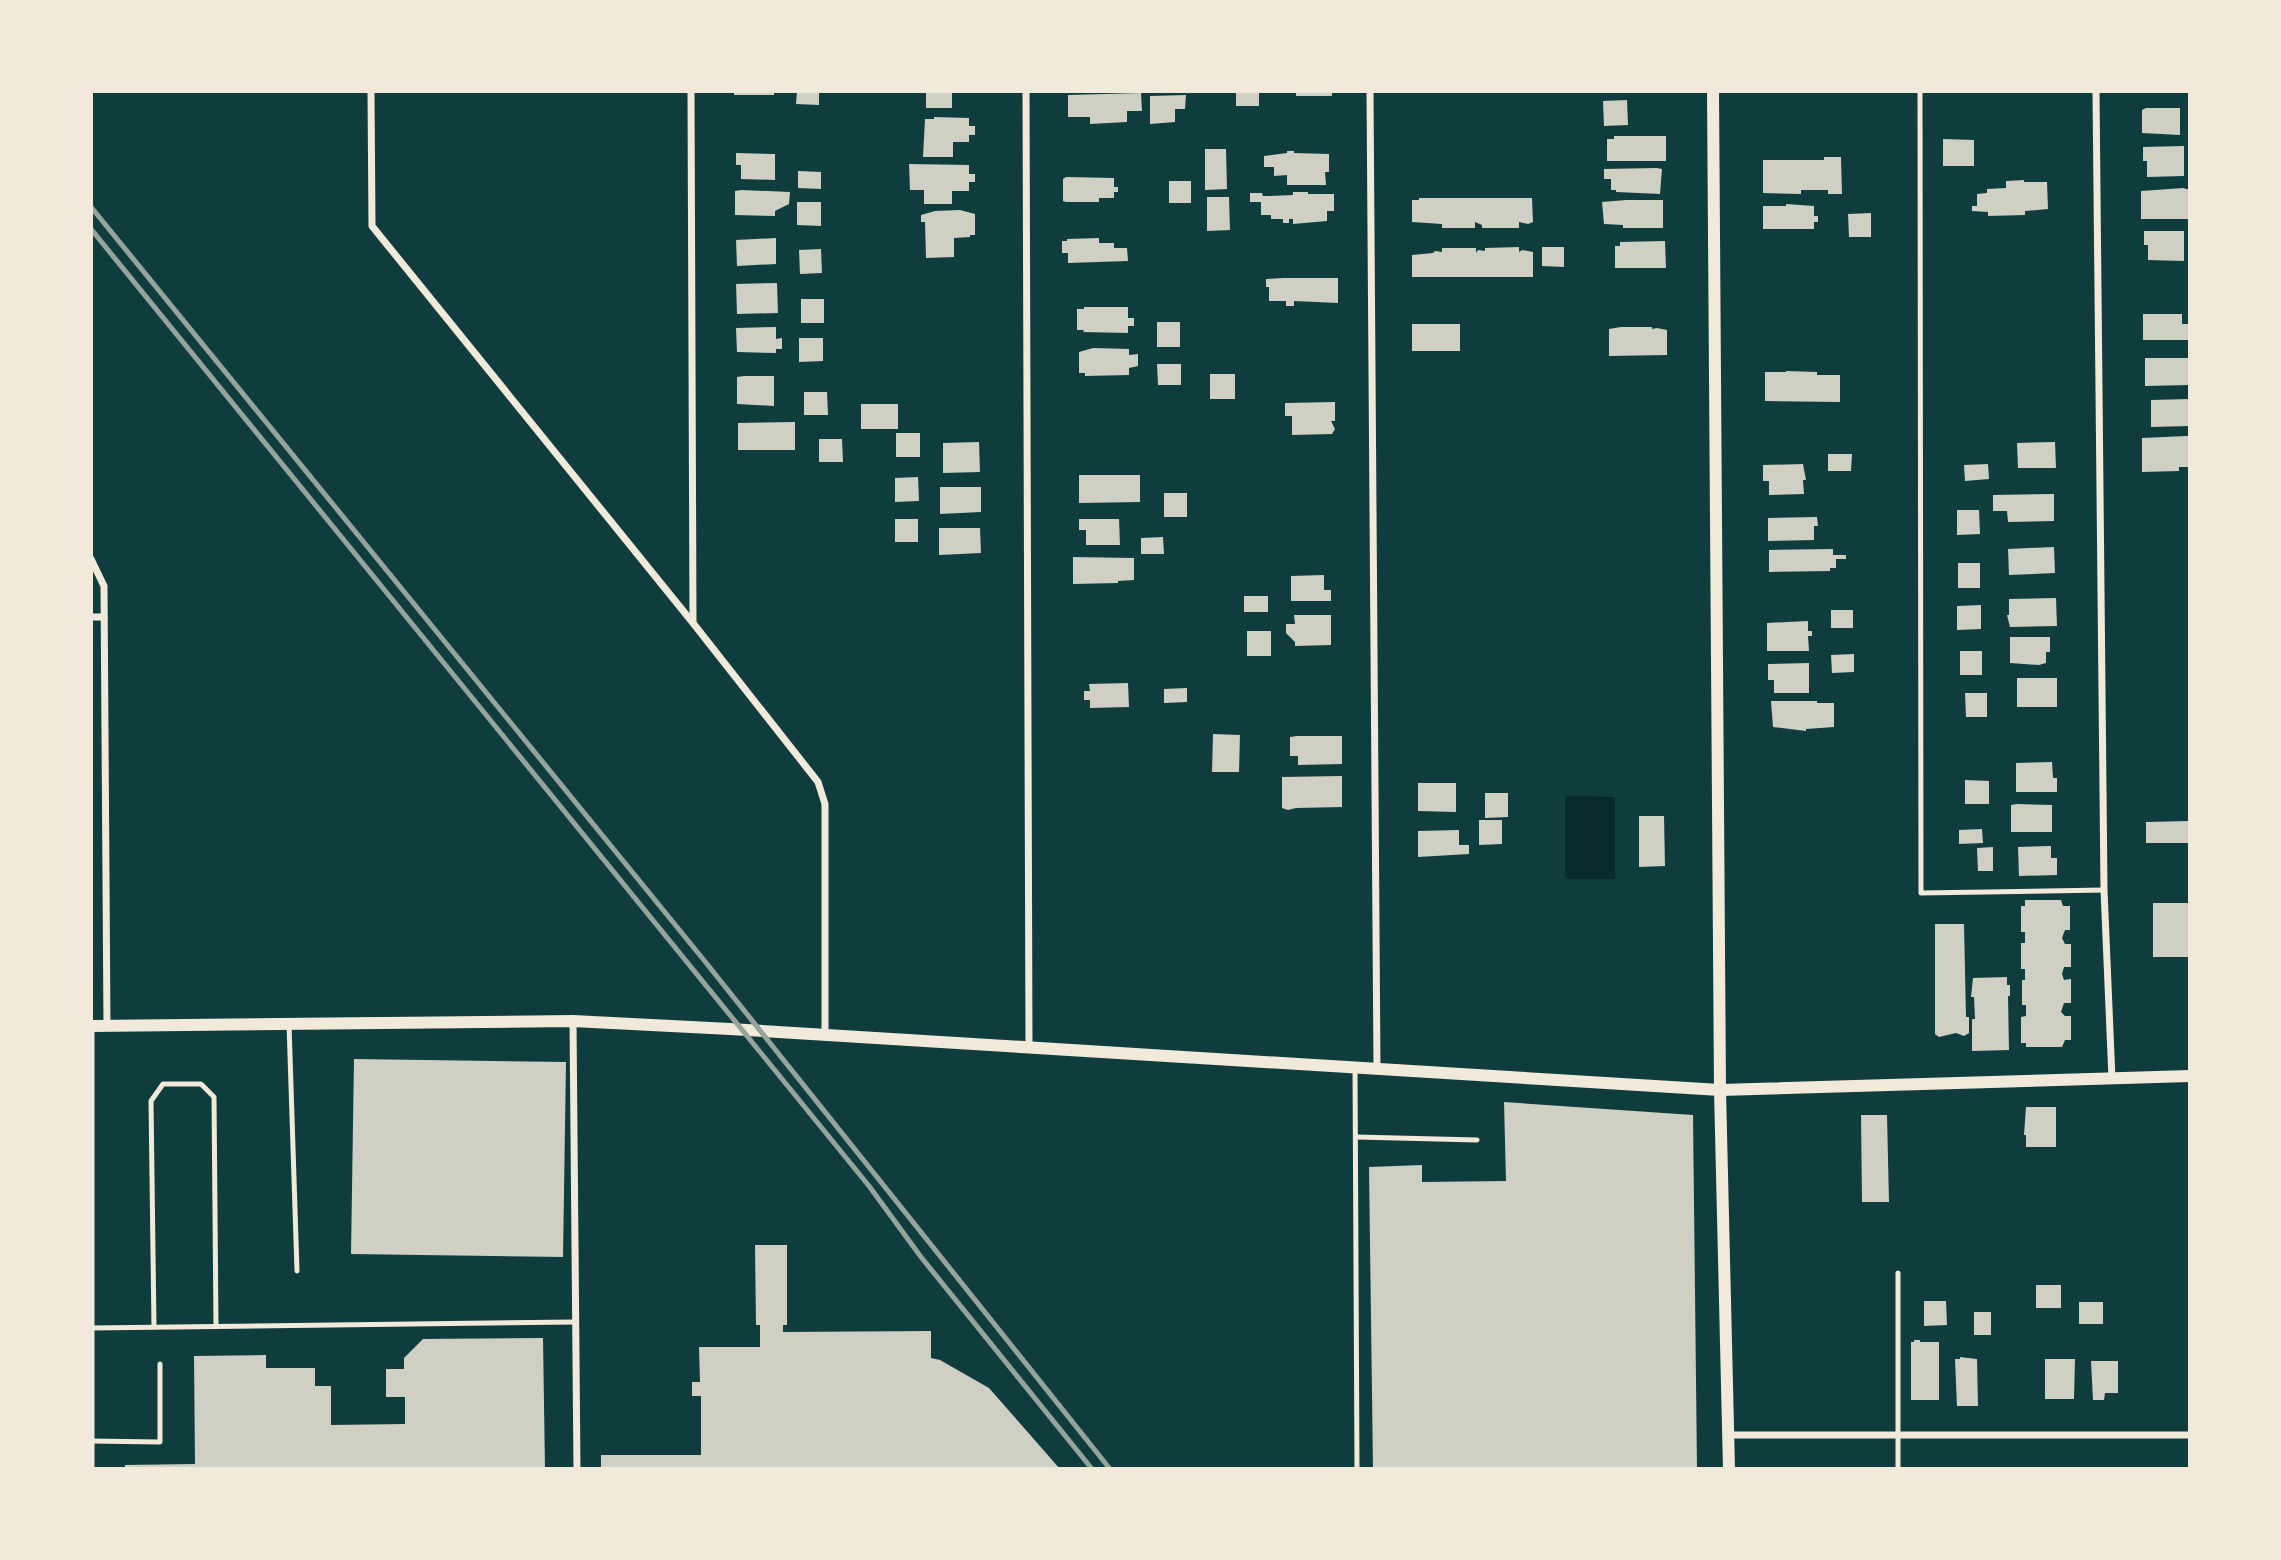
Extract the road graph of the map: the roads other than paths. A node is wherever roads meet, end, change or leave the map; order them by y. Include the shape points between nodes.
1 (371, 91) edge
2 (691, 91) edge
3 (1026, 91) edge
4 (1370, 91) edge
5 (1713, 91) edge
6 (1920, 91) edge
7 (2096, 91) edge
8 (91, 559) edge
9 (91, 617) edge
10 (104, 617) junction
11 (693, 623) junction
12 (2104, 890) junction
13 (573, 1021) junction
14 (289, 1024) junction
15 (91, 1026) edge
16 (107, 1026) junction
17 (825, 1035) junction
18 (1029, 1047) junction
19 (1355, 1067) junction
20 (1377, 1068) junction
21 (2190, 1076) edge
22 (2112, 1079) junction
23 (1720, 1090) junction
24 (1356, 1137) junction
25 (1477, 1140) dead end
26 (297, 1271) dead end
27 (1898, 1273) dead end
28 (575, 1322) junction
29 (216, 1326) junction
30 (154, 1327) junction
31 (91, 1328) edge
32 (160, 1364) dead end
33 (1728, 1435) junction
34 (1898, 1435) junction
35 (2190, 1435) edge
36 (91, 1441) edge
37 (91, 1469) edge
38 (577, 1469) edge
39 (1357, 1469) edge
40 (1728, 1469) edge
41 (1899, 1469) edge

1 - 11 street via 372,226
2 - 11 street
3 - 18 street
4 - 20 street
5 - 23 street
6 - 12 lane via 1921,894
7 - 12 street
8 - 10 street via 104,586
9 - 10 street
10 - 16 street
11 - 17 street via 818,782 825,804
12 - 22 street
13 - 14 street
13 - 17 street
13 - 28 street
14 - 16 street
14 - 26 lane
15 - 16 street
15 - 31 street
17 - 18 street
18 - 19 street
19 - 20 street
19 - 24 lane
20 - 23 street
21 - 22 street
22 - 23 street
23 - 33 street
24 - 25 lane
24 - 39 lane
27 - 34 lane
28 - 29 lane
28 - 38 street
29 - 30 lane
29 - 30 lane via 214,1097 201,1084 163,1084 151,1101
30 - 31 lane
31 - 36 street
32 - 36 lane via 160,1442
33 - 34 street
33 - 40 street
34 - 35 street
34 - 41 lane
36 - 37 street

